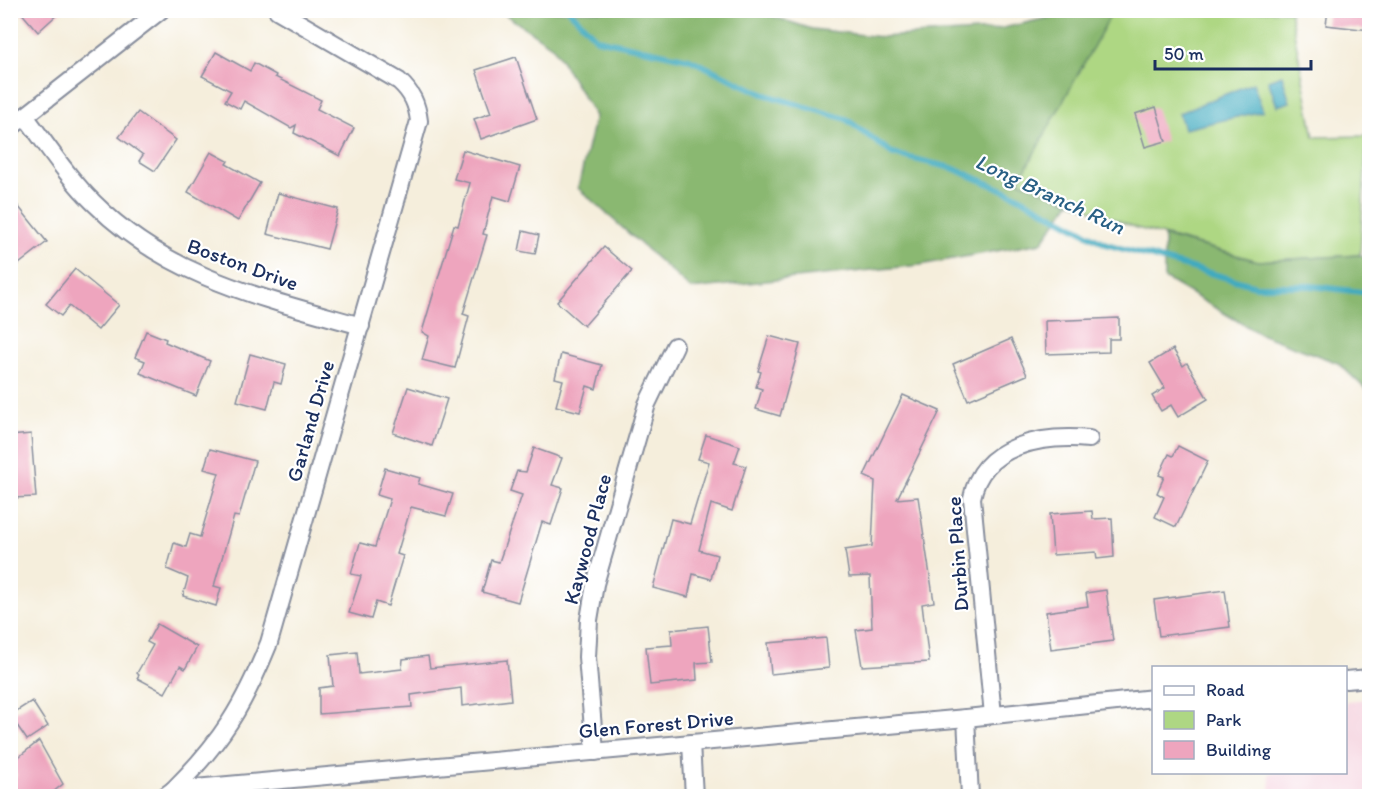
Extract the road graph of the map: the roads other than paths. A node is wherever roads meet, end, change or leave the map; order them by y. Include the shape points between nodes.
1 (161, 10) edge
2 (277, 10) edge
3 (26, 116) junction
4 (10, 128) edge
5 (361, 326) junction
6 (675, 346) dead end
7 (1089, 439) dead end
8 (1370, 678) edge
9 (1347, 680) edge
10 (1152, 698) edge
11 (993, 715) junction
12 (966, 718) junction
13 (691, 743) junction
14 (595, 752) junction
15 (310, 788) edge
16 (169, 793) edge
17 (694, 796) edge
18 (970, 796) edge

1 - 3 street
2 - 5 street, Garland Drive via 399,81 417,107 418,121
3 - 4 street
3 - 5 street, Boston Drive via 92,202 135,239 171,262 236,290
5 - 16 street, Garland Drive via 269,643 252,685 228,728
6 - 14 street, Kaywood Place via 647,404 595,584 587,657
7 - 11 street, Durbin Place via 1037,440 1011,449 998,455 975,484 972,498
8 - 9 street
10 - 11 street, Glen Forest Drive
11 - 12 street, Glen Forest Drive
12 - 13 street, Glen Forest Drive
12 - 18 street
13 - 14 street, Glen Forest Drive
13 - 17 street
14 - 15 street, Glen Forest Drive
15 - 16 street, Glen Forest Drive

